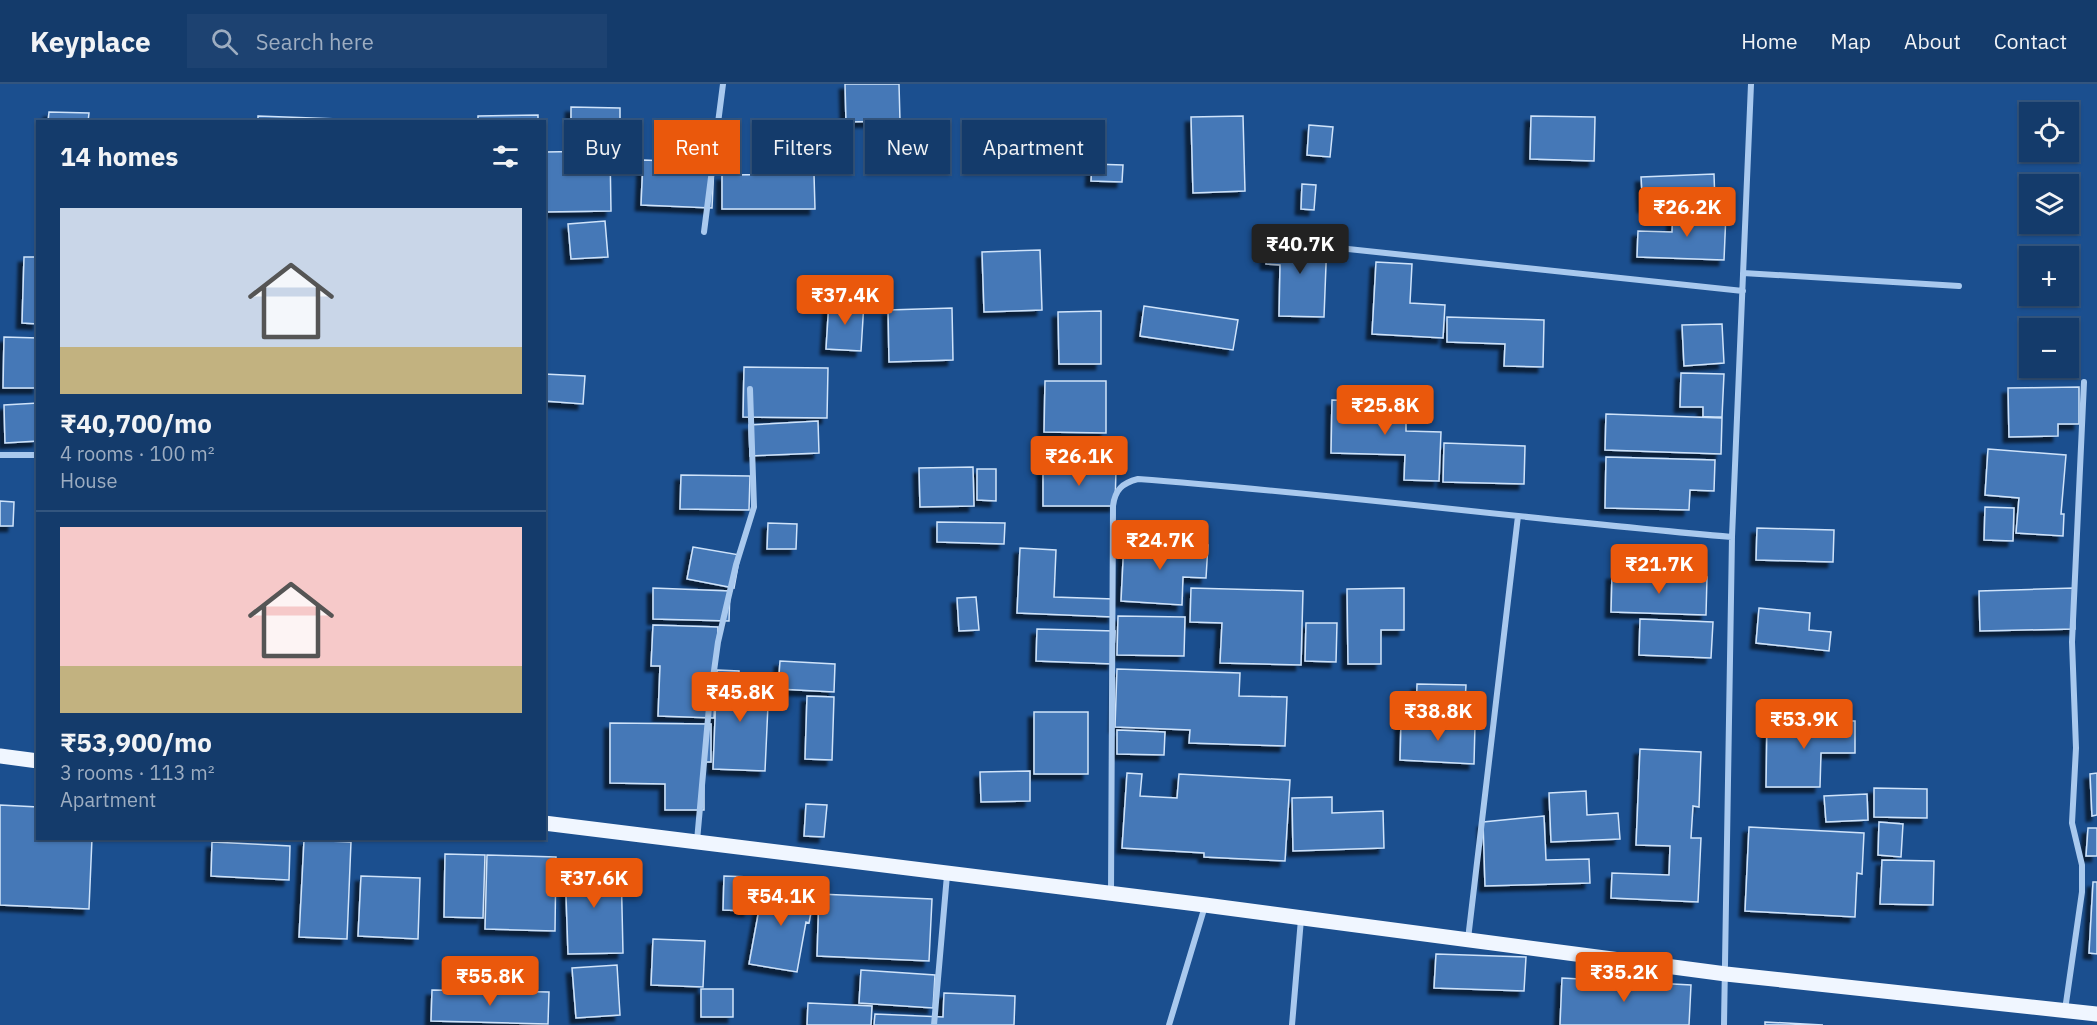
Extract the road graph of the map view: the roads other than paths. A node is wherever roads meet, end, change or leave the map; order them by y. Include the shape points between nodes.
1 (723, 84) edge
2 (1751, 84) edge
3 (704, 232) dead end
4 (1300, 244) dead end
5 (1743, 273) junction
6 (1959, 286) dead end
7 (1743, 291) junction
8 (2084, 382) dead end
9 (750, 389) dead end
10 (0, 455) edge
11 (36, 455) edge
12 (1518, 516) junction
13 (1732, 537) junction
14 (0, 756) edge
15 (36, 761) edge
16 (546, 823) edge
17 (697, 842) junction
18 (947, 874) junction
19 (1111, 895) junction
20 (1205, 905) junction
21 (1302, 918) junction
22 (1468, 941) junction
23 (1726, 974) junction
24 (2065, 1011) junction
25 (2097, 1014) edge
26 (934, 1025) edge
27 (1169, 1025) edge
28 (1292, 1025) edge
29 (1724, 1025) edge

1 - 3 street
2 - 5 street
4 - 7 street
5 - 6 street
5 - 7 street
7 - 13 street
8 - 24 street via 2072,642 2076,748 2072,823 2082,864 2082,892
9 - 17 street via 754,507 718,642
10 - 11 street
12 - 13 street
12 - 19 street via 1138,479 1120,487 1113,506
12 - 22 street
13 - 23 street
14 - 15 main road
16 - 17 main road
17 - 18 main road
18 - 19 main road
18 - 26 street
19 - 20 main road
20 - 21 main road
20 - 27 street
21 - 22 main road
21 - 28 street
22 - 23 main road
23 - 24 main road
23 - 29 street
24 - 25 main road

